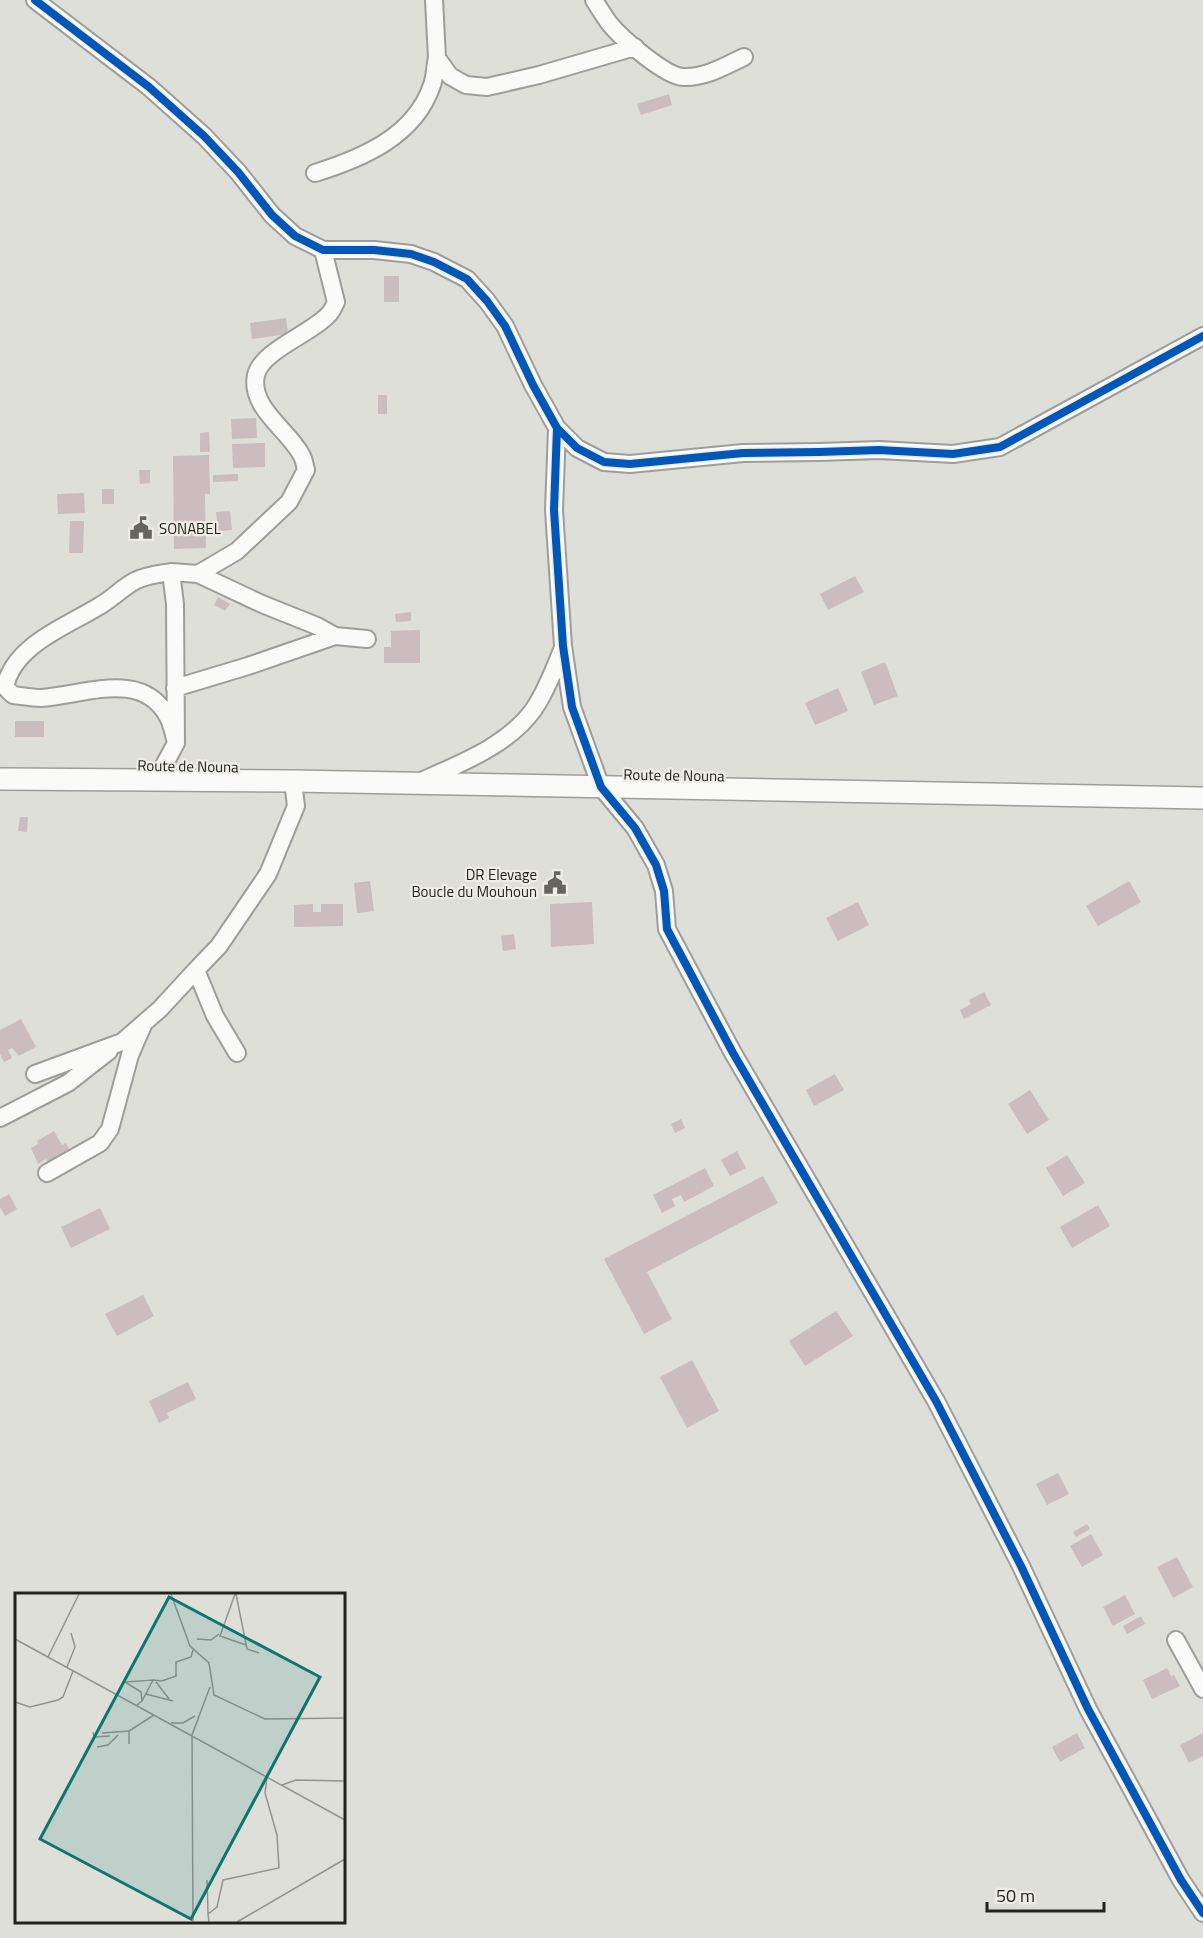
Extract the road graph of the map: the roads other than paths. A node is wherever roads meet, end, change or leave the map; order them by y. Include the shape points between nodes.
1 (35, 0) edge
2 (434, 0) edge
3 (594, 0) edge
4 (635, 47) junction
5 (744, 57) dead end
6 (437, 58) junction
7 (315, 173) dead end
8 (323, 250) junction
9 (1203, 336) edge
10 (557, 428) junction
11 (171, 572) junction
12 (198, 574) junction
13 (335, 636) junction
14 (367, 639) dead end
15 (563, 646) junction
16 (175, 688) junction
17 (176, 743) junction
18 (0, 779) edge
19 (156, 780) junction
20 (293, 781) junction
21 (415, 784) junction
22 (601, 787) junction
23 (1203, 798) edge
24 (196, 970) junction
25 (145, 1022) junction
26 (122, 1041) junction
27 (237, 1053) dead end
28 (35, 1074) dead end
29 (0, 1118) edge
30 (47, 1173) dead end
31 (1176, 1640) dead end
32 (1203, 1689) edge
33 (1203, 1913) edge

1 - 8 street via 149,87 204,136 272,215 295,236
2 - 6 street
3 - 4 street via 610,24
4 - 5 street via 658,67 681,77 715,71
4 - 6 street via 487,87 466,85 450,76
6 - 7 street via 433,84 420,112 401,130 353,161
8 - 10 street via 411,254 467,279 505,326
8 - 12 street via 336,302 330,314 275,350 257,372 255,384 261,404 302,457 306,470 289,502 237,551
9 - 10 street via 1000,447 952,454 879,450 743,453 630,465 604,462 577,448
10 - 15 street via 554,510
11 - 12 street
11 - 16 street
11 - 17 street via 136,580 56,629 20,658 5,687 13,695 40,698 117,687 138,690 153,699 167,716
12 - 13 street
13 - 14 street
13 - 16 street
15 - 21 street via 534,710 507,738
15 - 22 street via 572,707
16 - 17 street
17 - 19 street
18 - 19 main road, Route de Nouna
19 - 20 main road, Route de Nouna
20 - 21 main road, Route de Nouna
20 - 24 street via 296,806 268,874 219,946
21 - 22 main road, Route de Nouna
22 - 23 main road, Route de Nouna
22 - 33 street via 635,828 656,865 664,891 667,929 733,1053 936,1401 1021,1566 1088,1709
24 - 25 street
24 - 27 street via 215,1016
25 - 26 street
25 - 30 street via 130,1055 110,1129 100,1143
26 - 28 street
26 - 29 street via 68,1083
31 - 32 street

